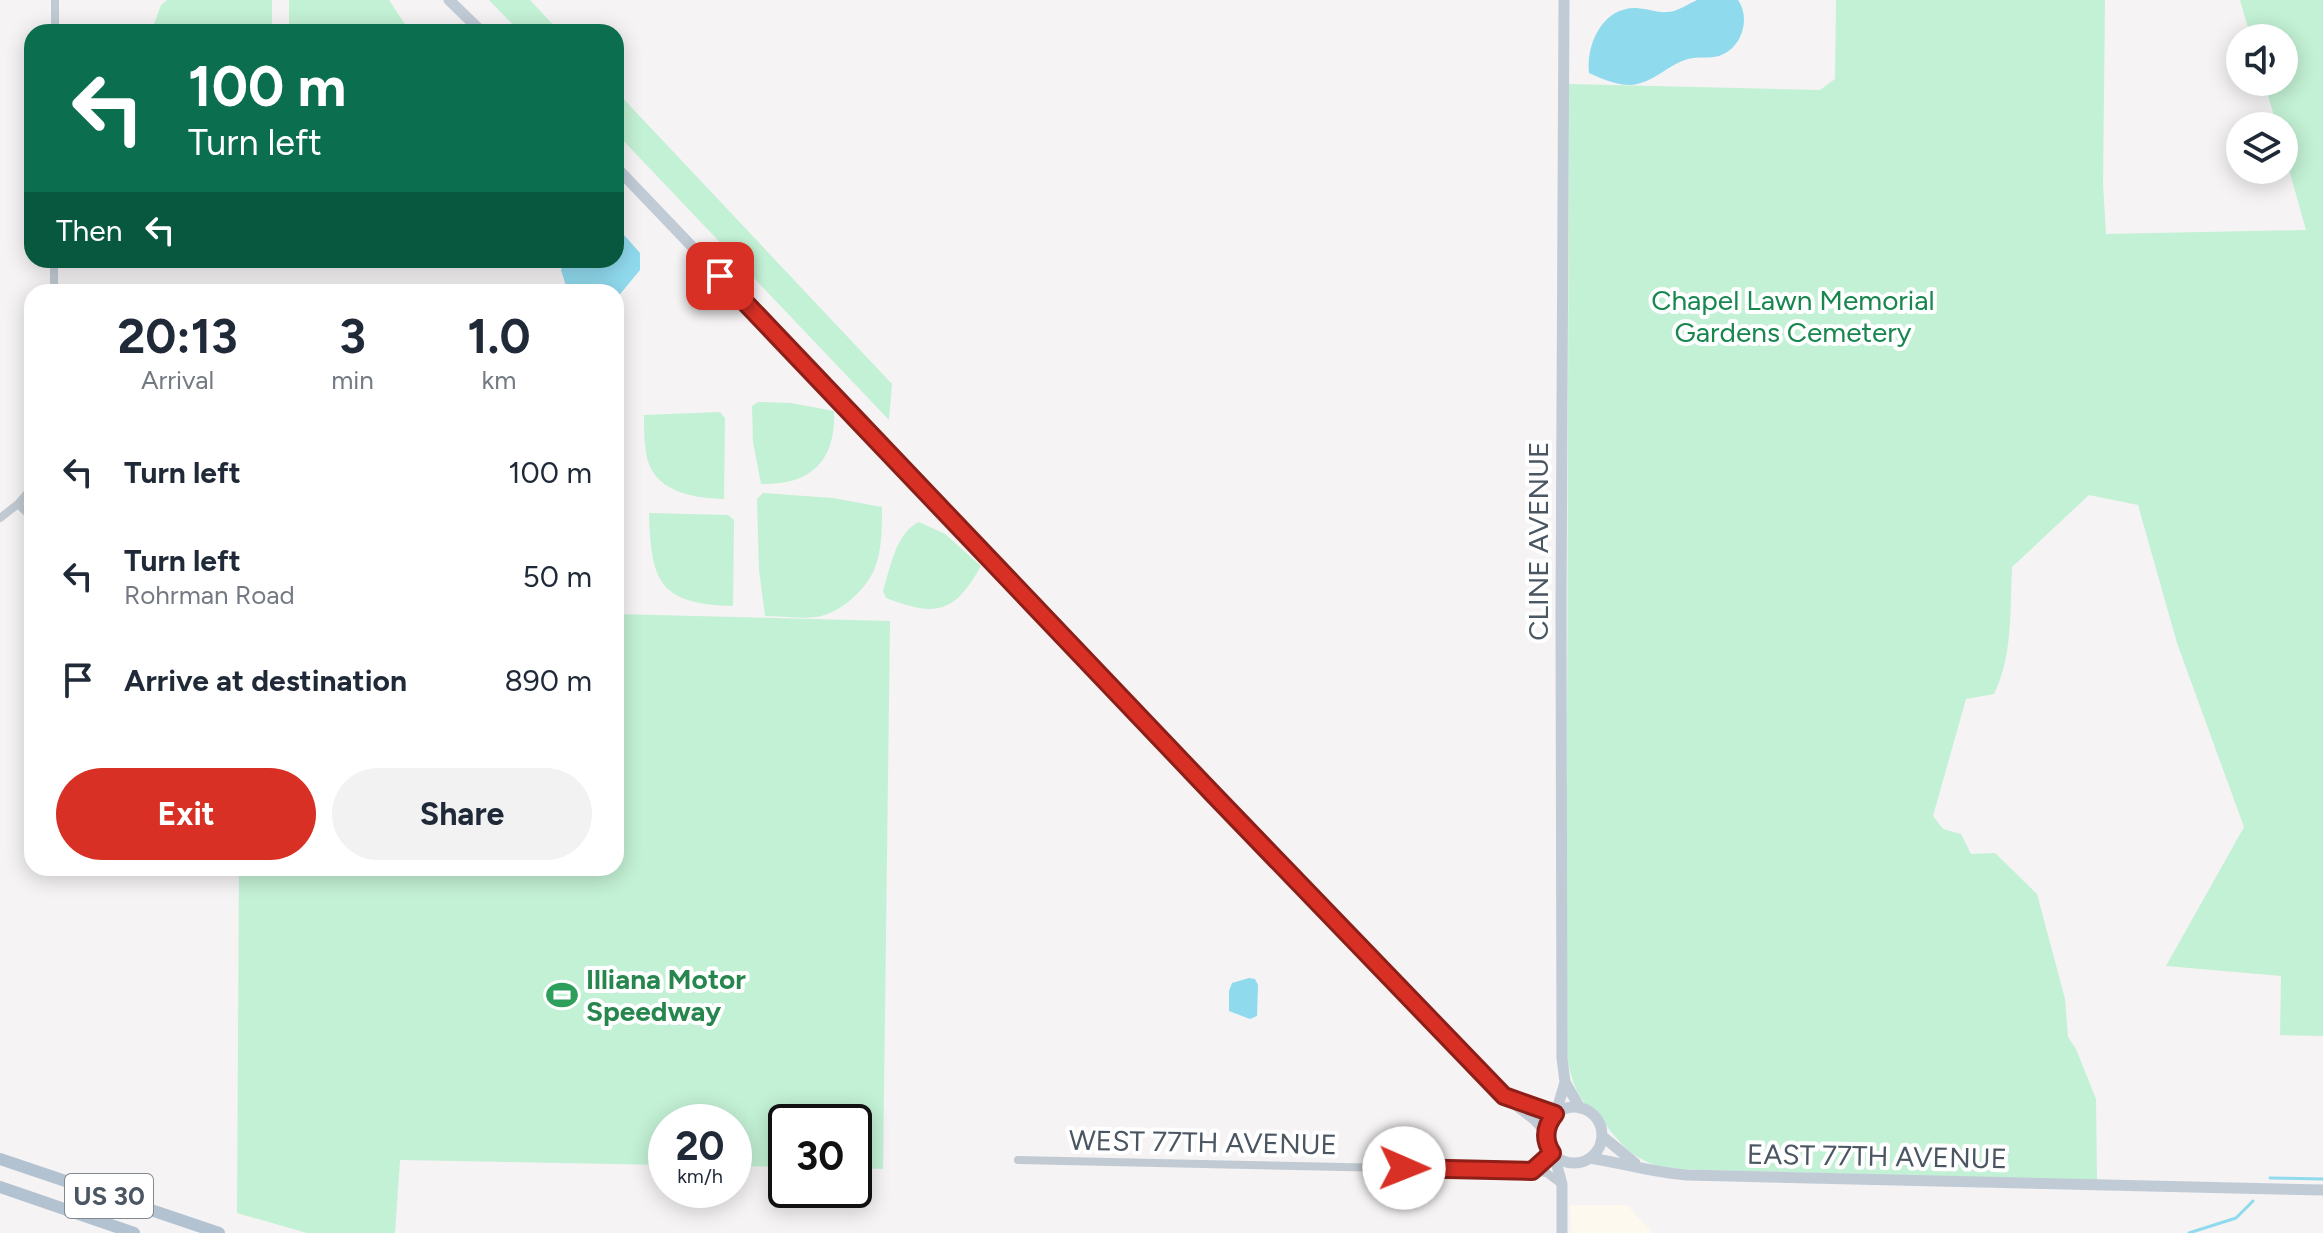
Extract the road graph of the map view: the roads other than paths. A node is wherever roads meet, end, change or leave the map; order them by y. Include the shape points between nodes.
1 (55, 0) edge
2 (449, 0) edge
3 (1564, 0) edge
4 (55, 24) edge
5 (474, 24) edge
6 (624, 175) edge
7 (24, 497) edge
8 (18, 504) junction
9 (24, 510) edge
10 (0, 518) edge
11 (1565, 1082) junction
12 (1504, 1096) junction
13 (1580, 1108) junction
14 (1556, 1114) junction
15 (1546, 1132) junction
16 (1602, 1136) junction
17 (1553, 1154) junction
18 (0, 1159) edge
19 (1587, 1159) junction
20 (1018, 1160) dead end
21 (1639, 1165) junction
22 (1532, 1171) junction
23 (1562, 1184) junction
24 (0, 1187) edge
25 (2323, 1190) edge
26 (134, 1233) edge
27 (219, 1233) edge
28 (1562, 1233) edge

1 - 4 street
2 - 5 street
3 - 11 street, CLINE AVENUE
6 - 12 street
7 - 8 street
8 - 9 street
8 - 10 street
11 - 13 street, CLINE AVENUE
11 - 14 street, CLINE AVENUE
12 - 14 street
12 - 15 street
13 - 14 street
13 - 16 street via 1596,1118
14 - 15 street
15 - 17 street
16 - 19 street
16 - 21 street, EAST 77TH AVENUE
17 - 19 street via 1572,1163
17 - 22 street
17 - 23 street
18 - 27 main road, US 30
19 - 21 street, EAST 77TH AVENUE
19 - 23 street
20 - 22 street, WEST 77TH AVENUE
21 - 25 street, EAST 77TH AVENUE via 1687,1175
22 - 23 street, WEST 77TH AVENUE via 1547,1173
23 - 28 street
24 - 26 main road, US 30

